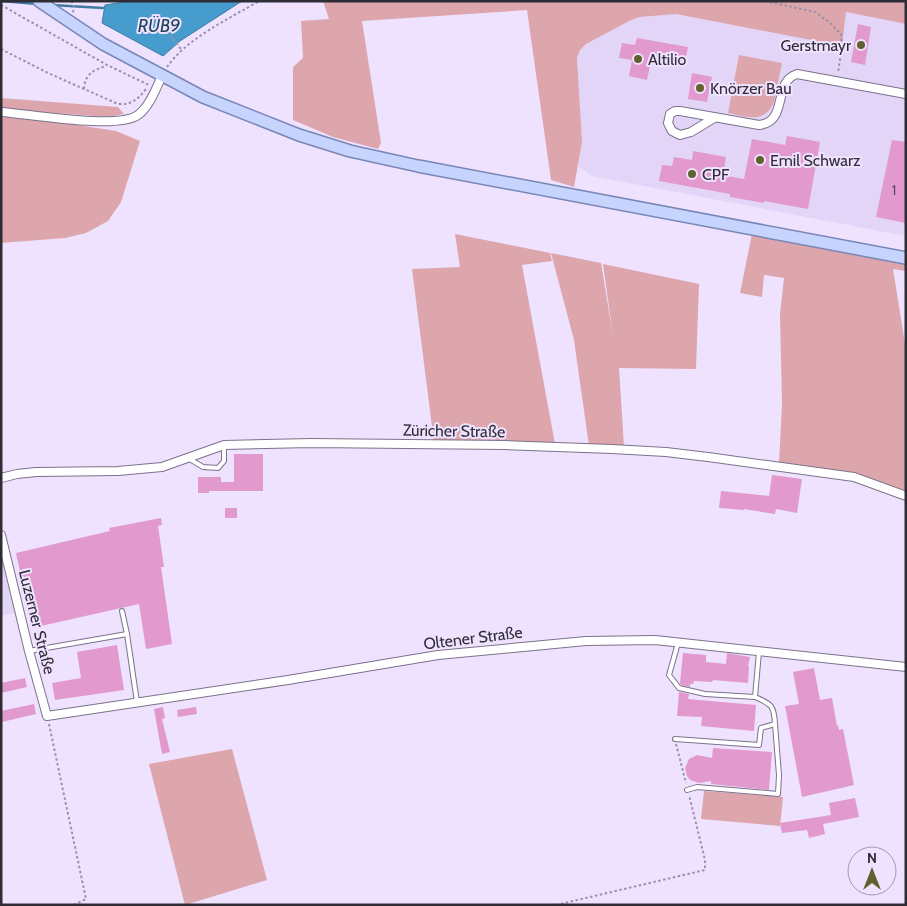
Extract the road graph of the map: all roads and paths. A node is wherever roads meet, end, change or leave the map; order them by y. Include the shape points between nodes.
1 (39, 1) edge
2 (260, 1) edge
3 (765, 1) edge
4 (1, 5) edge
5 (170, 35) dead end
6 (1, 48) edge
7 (182, 50) junction
8 (107, 66) junction
9 (162, 76) junction
10 (837, 81) junction
11 (152, 87) junction
12 (84, 89) junction
13 (906, 94) edge
14 (1, 112) edge
15 (714, 118) junction
16 (906, 258) edge
17 (224, 446) junction
18 (188, 458) junction
19 (1, 478) edge
20 (906, 496) edge
21 (1, 535) edge
22 (122, 611) dead end
23 (127, 634) junction
24 (678, 643) junction
25 (29, 652) junction
26 (760, 652) junction
27 (906, 667) edge
28 (755, 698) junction
29 (137, 702) junction
30 (47, 716) junction
31 (775, 724) junction
32 (675, 739) joint
33 (687, 790) junction
34 (74, 905) edge
35 (556, 905) edge

1 - 9 main road via 103,44
2 - 7 path
3 - 10 path via 815,12 841,34
4 - 8 path
5 - 7 path
6 - 12 path
7 - 9 path
8 - 11 path
8 - 12 path via 94,69 87,76
9 - 11 street
9 - 16 main road via 265,122 350,151
10 - 13 street
10 - 15 street via 804,74 791,76 784,82 776,115 765,124
11 - 12 path via 127,105
11 - 14 street via 144,110 123,121
15 - 15 street via 680,135 672,131 668,123 670,114 675,111
17 - 18 street, Züricher Straße
17 - 18 lane via 224,462 218,468 203,467
17 - 20 street, Züricher Straße via 312,443 504,445 666,452 854,477
18 - 19 street, Züricher Straße via 162,467 36,472
21 - 25 street, Luzerner Straße
22 - 23 lane
23 - 25 lane
23 - 29 lane
24 - 26 street, Oltener Straße
24 - 28 lane via 669,675 679,688 705,694
24 - 29 street, Oltener Straße via 620,640 516,646
25 - 30 street, Luzerner Straße
26 - 27 street, Oltener Straße
26 - 28 lane
28 - 31 lane via 768,702 774,710
29 - 30 street, Oltener Straße
30 - 34 path via 86,899
31 - 32 lane via 761,728 759,745
31 - 33 lane via 780,775 778,794 697,787
32 - 33 path
33 - 35 path via 705,870

